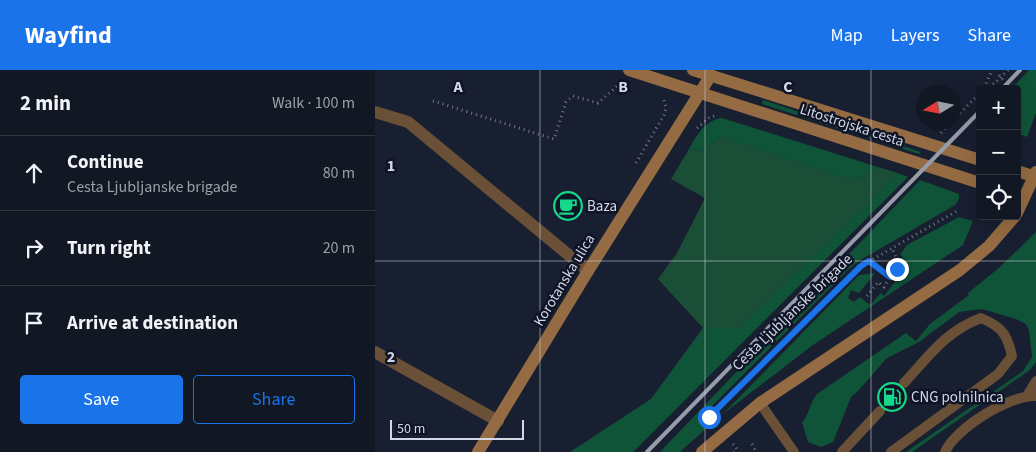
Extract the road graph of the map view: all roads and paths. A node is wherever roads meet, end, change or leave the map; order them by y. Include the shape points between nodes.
1 (693, 70) edge
2 (993, 70) edge
3 (1008, 70) edge
4 (711, 75) junction
5 (626, 76) edge
6 (986, 85) edge
7 (990, 85) edge
8 (753, 89) junction
9 (700, 92) junction
10 (976, 97) edge
11 (433, 102) dead end
12 (747, 108) junction
13 (375, 112) edge
14 (961, 113) edge
15 (944, 130) edge
16 (939, 135) dead end
17 (976, 159) edge
18 (1021, 173) edge
19 (1035, 175) edge
20 (976, 182) edge
21 (1026, 199) edge
22 (957, 211) dead end
23 (1012, 220) edge
24 (892, 248) junction
25 (869, 261) junction
26 (588, 271) junction
27 (890, 277) junction
28 (867, 296) dead end
29 (375, 352) edge
30 (1036, 381) edge
31 (904, 383) dead end
32 (1031, 396) edge
33 (760, 402) junction
34 (880, 411) dead end
35 (709, 417) dead end
36 (497, 421) junction
37 (752, 444) dead end
38 (478, 452) edge
39 (702, 452) edge
40 (756, 452) edge
41 (794, 452) edge
42 (842, 452) edge
43 (891, 452) edge
44 (945, 452) edge

1 - 4 street, Litostrojska cesta
2 - 6 path
3 - 7 path
4 - 8 street, Litostrojska cesta
4 - 9 street, Korotanska ulica
5 - 9 street, Litostrojska cesta
5 - 11 path via 598,103 573,96 566,102 554,139
8 - 12 street
8 - 17 street, Litostrojska cesta
9 - 12 street, Litostrojska cesta
9 - 26 street, Korotanska ulica
10 - 14 path
12 - 20 street, Litostrojska cesta
13 - 26 street via 407,122
15 - 16 path
18 - 19 street
19 - 21 street
22 - 24 path, Cesta Ljubljanske brigade
23 - 33 street via 989,246 960,270
24 - 25 path, Cesta Ljubljanske brigade
24 - 27 path via 897,269
25 - 27 path
25 - 35 path, Cesta Ljubljanske brigade via 855,271
26 - 36 street, Korotanska ulica
27 - 28 path via 885,287 878,282
29 - 36 street
30 - 32 lane
31 - 43 lane via 947,336 965,324 981,318 997,325 1008,340 1012,356 998,374
32 - 44 lane via 1003,404 963,431 950,442
33 - 39 street
33 - 41 lane
34 - 42 lane
36 - 38 street, Korotanska ulica
37 - 40 path

